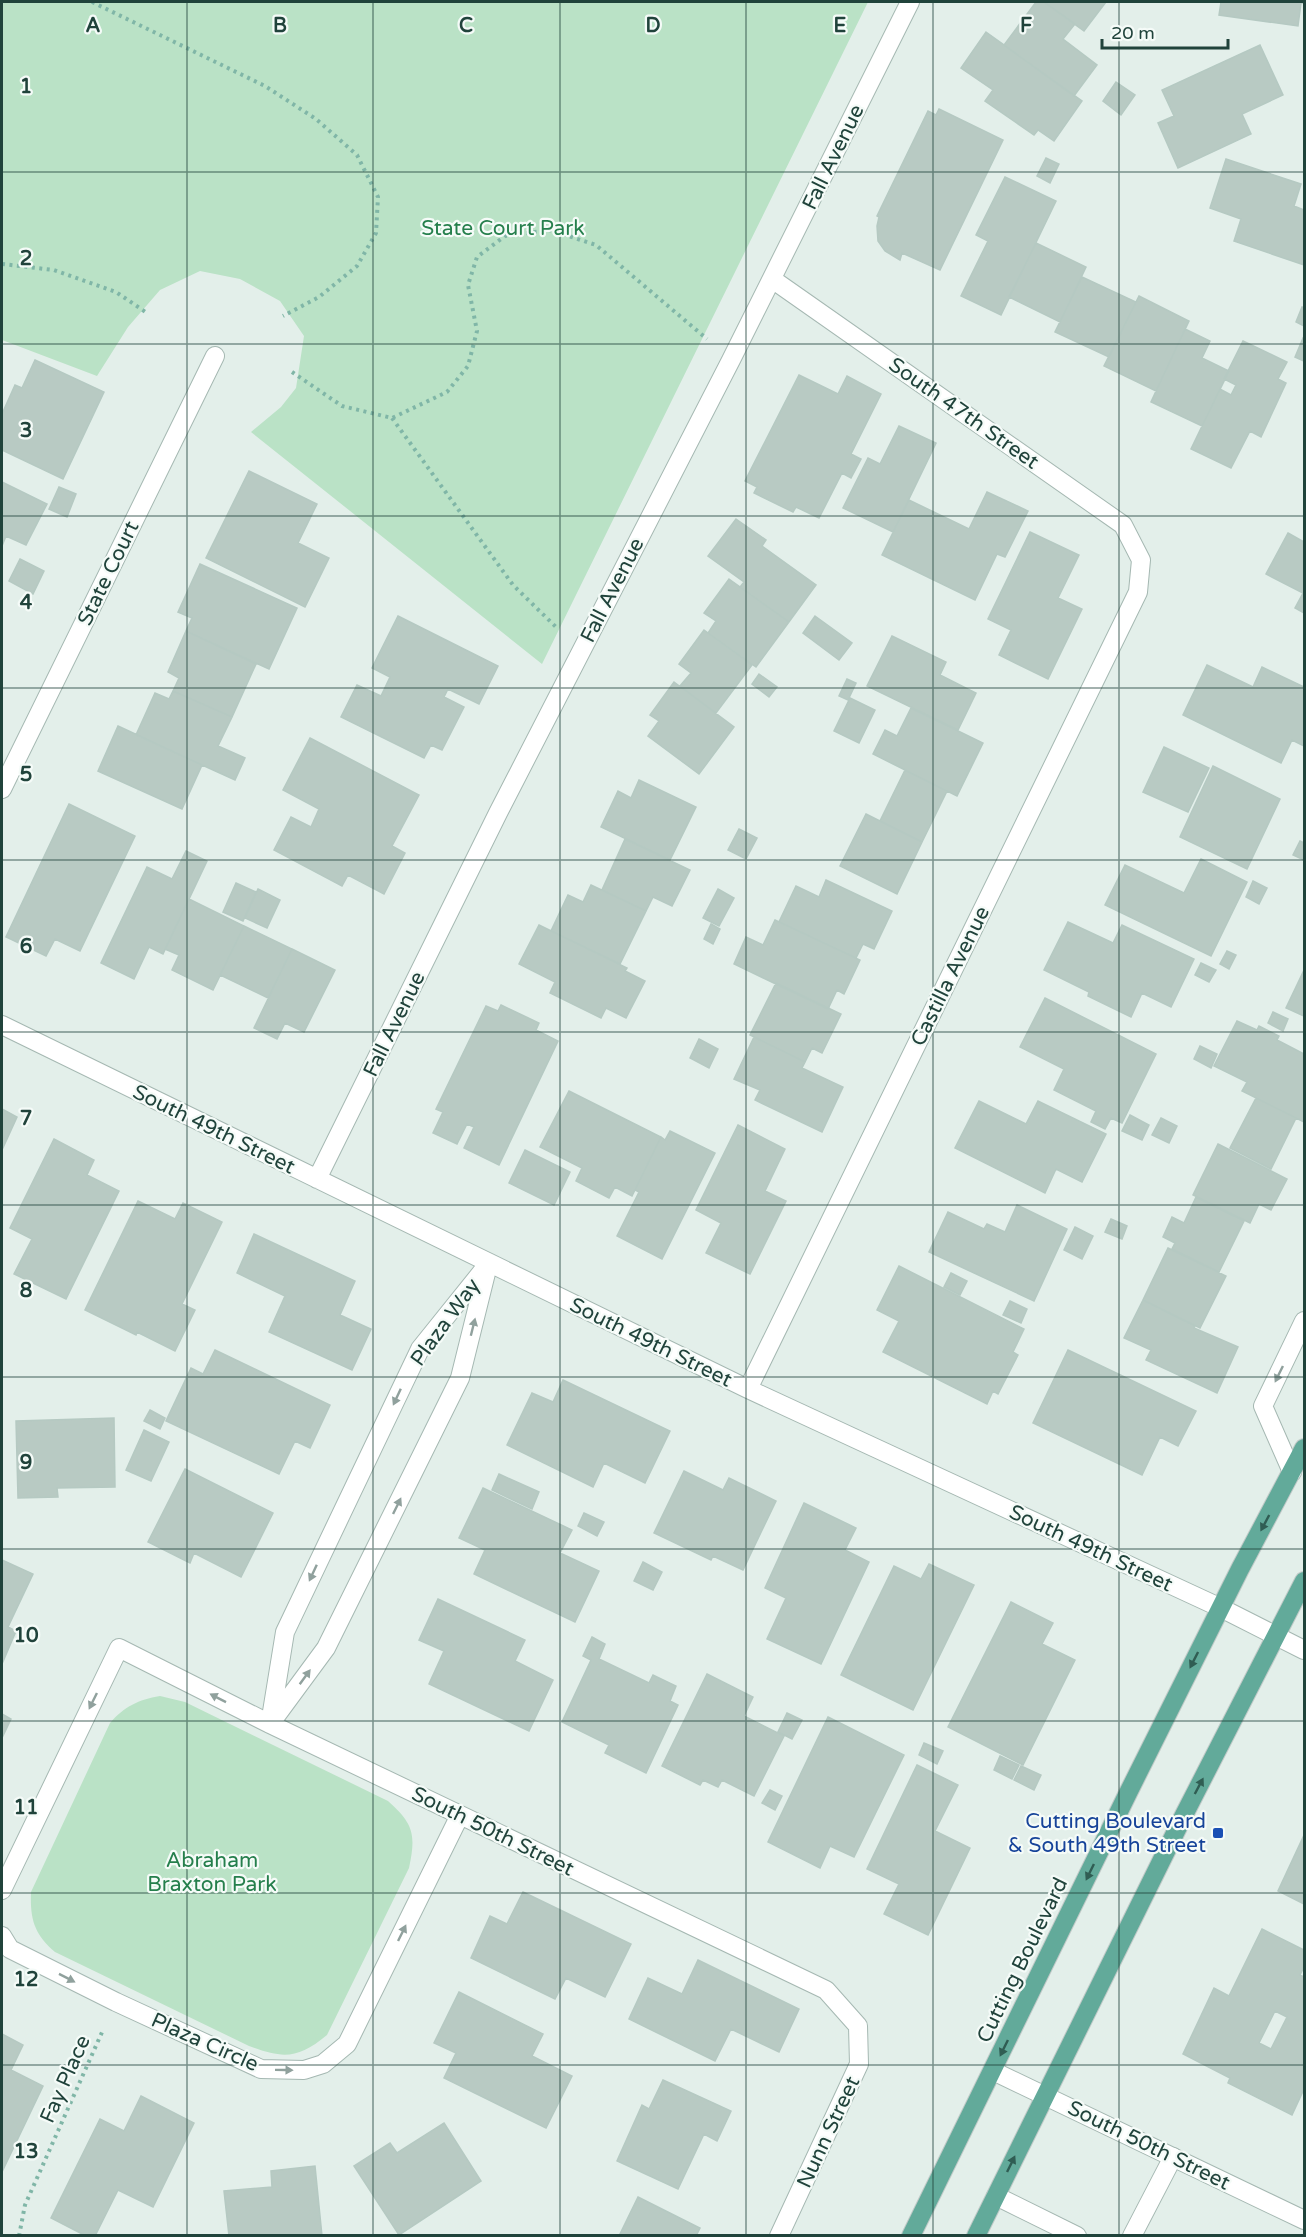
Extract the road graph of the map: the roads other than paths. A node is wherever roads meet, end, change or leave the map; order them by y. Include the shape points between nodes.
1 (910, 2) edge
2 (772, 279) junction
3 (215, 357) dead end
4 (1141, 560) joint
5 (2, 789) edge
6 (2, 1025) edge
7 (317, 1179) junction
8 (489, 1263) junction
9 (1305, 1321) edge
10 (748, 1389) junction
11 (1305, 1448) edge
12 (1292, 1472) junction
13 (1305, 1581) edge
14 (1221, 1608) junction
15 (1276, 1636) junction
16 (1305, 1650) edge
17 (270, 1724) junction
18 (460, 1815) junction
19 (2, 1890) edge
20 (2, 1936) edge
21 (858, 2026) joint
22 (993, 2071) junction
23 (1045, 2095) junction
24 (1173, 2157) junction
25 (996, 2196) junction
26 (1305, 2220) edge
27 (780, 2235) edge
28 (911, 2235) edge
29 (976, 2235) edge
30 (1077, 2235) edge
31 (1132, 2235) edge

1 - 2 street, Fall Avenue
2 - 4 street, South 47th Street via 1123,525
2 - 7 street, Fall Avenue via 498,813
3 - 5 street, State Court
4 - 10 street, Castilla Avenue via 1138,592
6 - 7 street, South 49th Street
7 - 8 street, South 49th Street
8 - 10 street, South 49th Street
17 -> 8 street, Plaza Way via 326,1648 460,1378
8 -> 17 street, Plaza Way via 420,1349 285,1632
9 -> 12 street via 1263,1406
10 - 14 street, South 49th Street
11 - 12 main road, Cutting Boulevard
12 -> 14 main road, Cutting Boulevard
13 - 15 main road
14 - 15 street, South 49th Street
14 -> 22 main road, Cutting Boulevard
15 - 16 street, South 49th Street
23 -> 15 main road
17 - 18 street, South 50th Street
17 -> 19 street, South 50th Street via 119,1648
20 -> 18 street, Plaza Circle via 10,1949 261,2069 304,2070 323,2064 347,2044
18 - 21 street, South 50th Street via 826,1990
21 - 27 street, Nunn Street via 859,2064
22 - 23 street, South 50th Street
22 - 28 main road, Cutting Boulevard
23 - 24 street, South 50th Street
25 -> 23 main road
24 - 26 street, South 50th Street
24 - 31 street
25 - 29 main road
25 - 30 street

